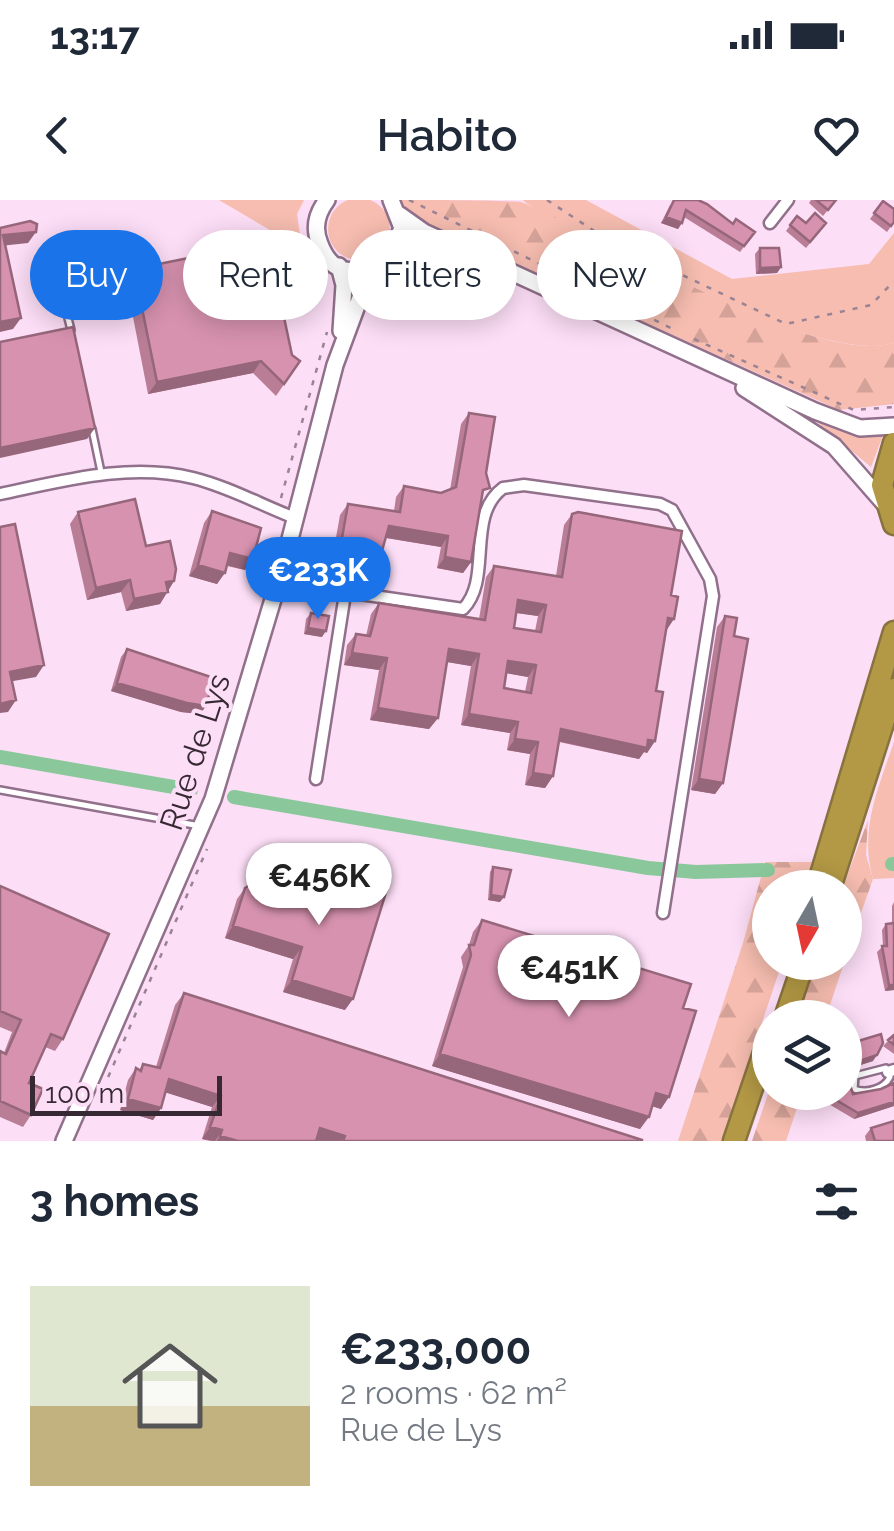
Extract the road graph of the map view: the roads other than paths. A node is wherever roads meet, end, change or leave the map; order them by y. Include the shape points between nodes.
1 (327, 200) edge
2 (788, 200) edge
3 (398, 204) edge
4 (770, 223) dead end
5 (401, 230) edge
6 (422, 230) edge
7 (338, 266) junction
8 (348, 268) edge
9 (517, 273) edge
10 (68, 320) edge
11 (352, 320) edge
12 (72, 336) edge
13 (684, 354) junction
14 (335, 365) junction
15 (90, 423) edge
16 (894, 426) edge
17 (894, 443) edge
18 (102, 474) junction
19 (0, 494) edge
20 (295, 518) junction
21 (891, 519) edge
22 (278, 582) junction
23 (345, 594) junction
24 (894, 632) edge
25 (894, 689) edge
26 (316, 779) dead end
27 (0, 790) edge
28 (203, 827) junction
29 (822, 870) edge
30 (836, 870) edge
31 (663, 913) dead end
32 (891, 1071) edge
33 (752, 1088) edge
34 (753, 1110) edge
35 (64, 1141) edge
36 (734, 1141) edge
37 (742, 1141) edge

1 - 7 street via 317,234
2 - 4 street
3 - 5 street, Rue de Lys
3 - 6 street
7 - 8 street
7 - 14 street, Rue de Lys via 344,300
9 - 13 street
10 - 12 lane
11 - 14 street, Rue de Lys
13 - 16 street via 854,426
13 - 21 street via 827,440 865,477
14 - 20 street, Rue de Lys
15 - 18 lane
17 - 21 highway via 883,471
18 - 19 street
18 - 20 street via 188,476
20 - 22 street, Rue de Lys
22 - 23 street
22 - 28 street, Rue de Lys
23 - 26 street
23 - 31 street via 463,609 488,505 510,485 672,510 713,589
24 - 29 highway
25 - 30 highway
27 - 28 lane
28 - 35 street, Rue de Lys
32 - 32 lane via 860,1072 852,1085 862,1092 878,1088
33 - 36 highway
34 - 37 highway

